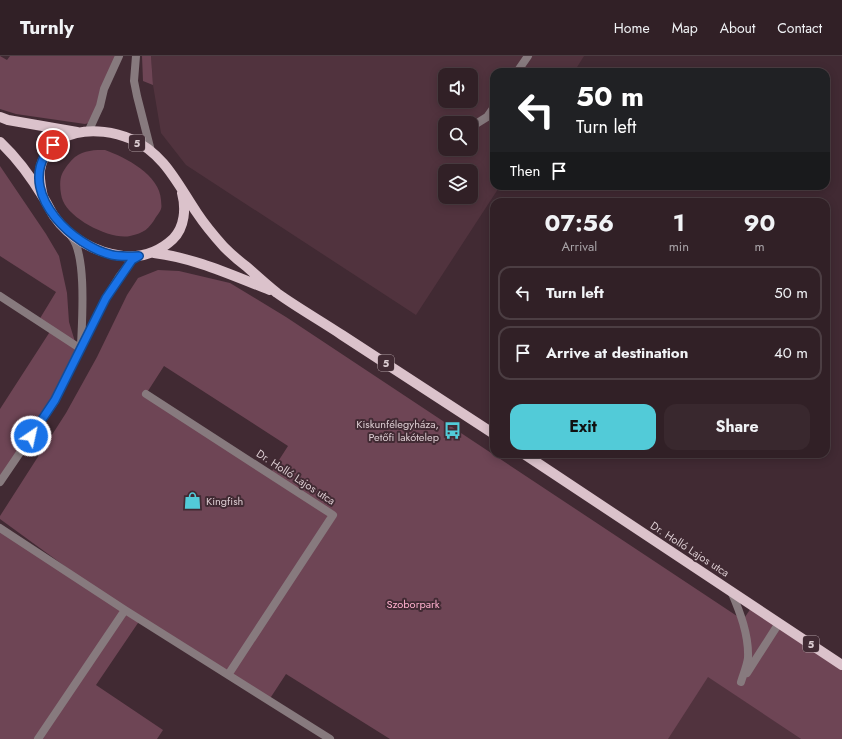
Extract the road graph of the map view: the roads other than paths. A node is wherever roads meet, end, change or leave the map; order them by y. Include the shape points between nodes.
1 (119, 56) edge
2 (136, 56) edge
3 (528, 56) edge
4 (520, 68) edge
5 (490, 113) edge
6 (0, 118) edge
7 (478, 123) edge
8 (89, 130) junction
9 (78, 132) junction
10 (0, 142) edge
11 (151, 151) junction
12 (179, 186) junction
13 (43, 197) junction
14 (65, 229) junction
15 (154, 252) junction
16 (139, 256) junction
17 (277, 293) junction
18 (0, 296) edge
19 (81, 349) junction
20 (146, 394) dead end
21 (490, 431) edge
22 (530, 458) edge
23 (0, 482) edge
24 (0, 528) edge
25 (731, 590) junction
26 (125, 610) junction
27 (779, 623) junction
28 (842, 665) edge
29 (228, 675) junction
30 (38, 739) edge
31 (330, 739) edge

1 - 8 street
2 - 11 street via 136,96
3 - 4 street
5 - 7 street
6 - 9 main road, 5
8 - 9 main road, 5
8 - 11 main road, 5 via 132,139
9 - 13 main road, 5 via 63,138 45,155 40,170
10 - 13 main road, 5
11 - 12 main road, 5 via 172,173
12 - 15 main road, 5 via 184,203 184,216 180,228 175,237
12 - 17 main road, 5 via 198,215 225,248
13 - 14 main road, 5
14 - 16 main road, 5 via 82,242 112,255
14 - 19 street via 76,241 80,263
15 - 16 main road, 5
15 - 17 main road, 5 via 215,268
16 - 19 street via 132,260 119,278
17 - 21 main road, 5
18 - 19 street
19 - 23 street via 55,400
20 - 29 street, Dr. Holló Lajos utca via 332,515
22 - 25 main road, Dr. Holló Lajos utca / 5
24 - 26 street
25 - 27 main road, Dr. Holló Lajos utca / 5
25 - 27 street via 741,614 748,642 748,660 741,682
26 - 29 street
26 - 30 street
27 - 28 main road, Dr. Holló Lajos utca / 5
29 - 31 street

